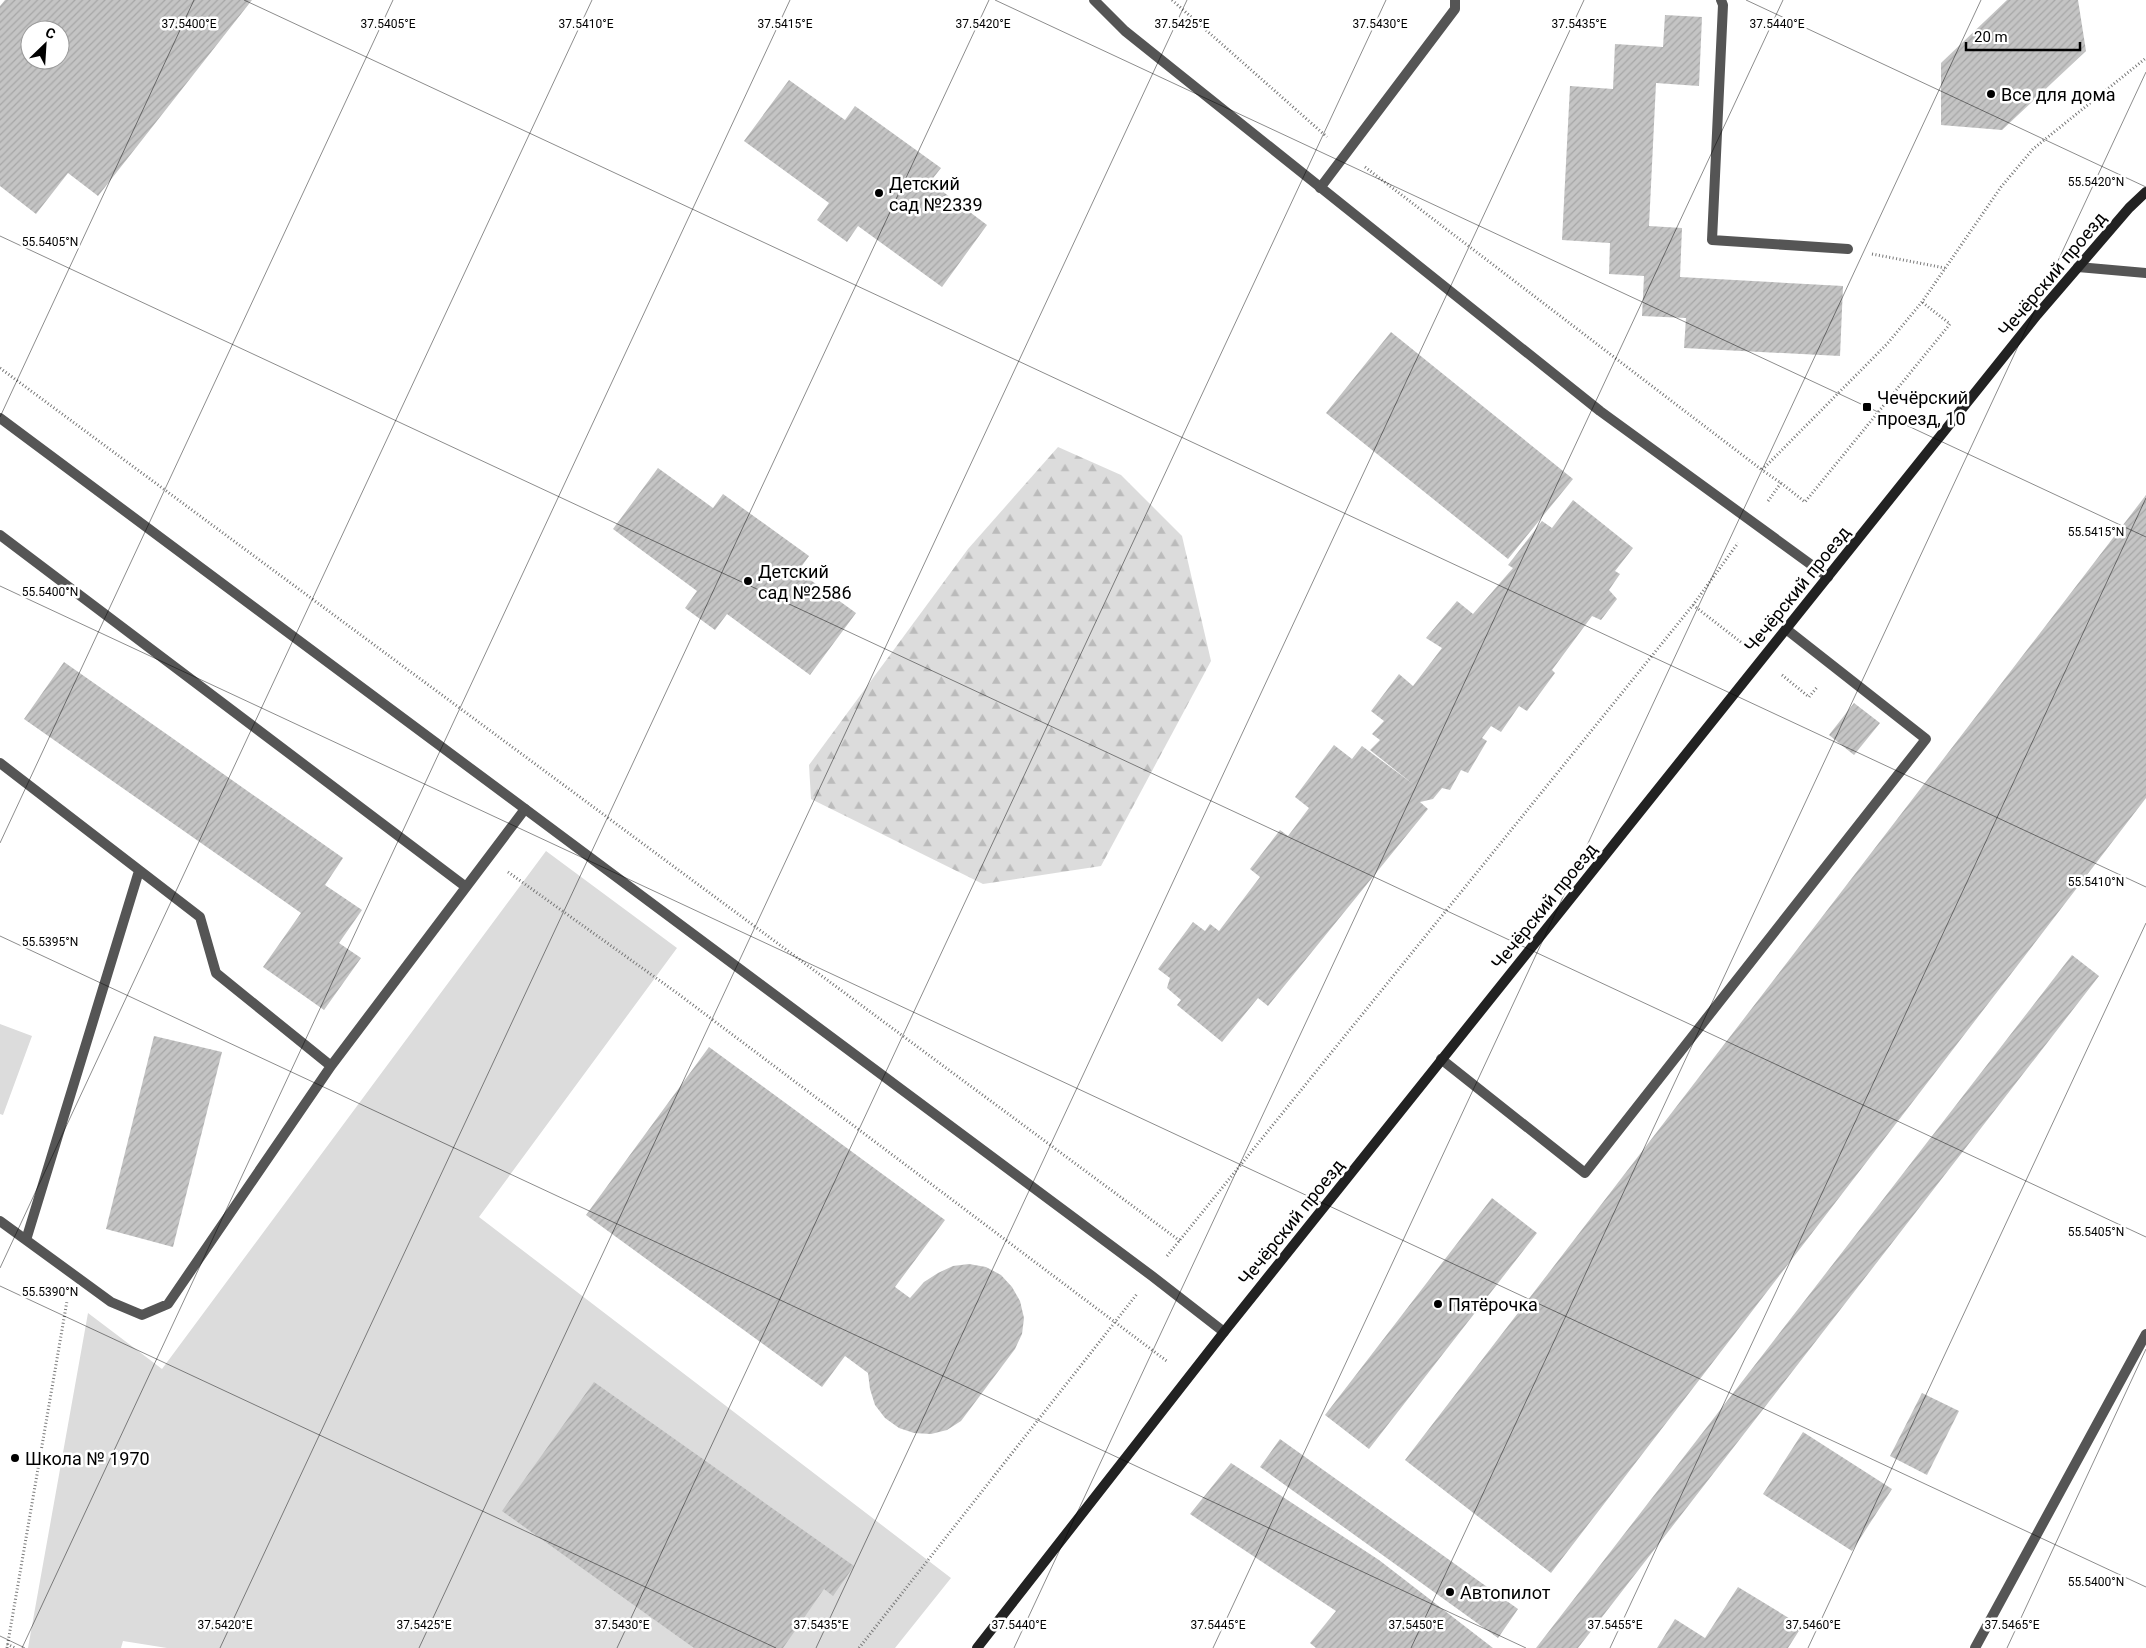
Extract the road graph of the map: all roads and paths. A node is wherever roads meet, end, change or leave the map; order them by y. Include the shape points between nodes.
1 (1094, 0) edge
2 (1172, 0) edge
3 (1455, 0) edge
4 (1721, 0) edge
5 (2146, 58) edge
6 (1346, 153) junction
7 (1320, 188) junction
8 (2146, 192) edge
9 (1848, 249) joint
10 (2078, 267) junction
11 (1945, 268) junction
12 (2146, 273) edge
13 (1922, 302) junction
14 (0, 368) edge
15 (0, 418) edge
16 (1762, 470) junction
17 (1781, 483) junction
18 (1752, 522) junction
19 (0, 534) edge
20 (1828, 577) junction
21 (1786, 629) junction
22 (0, 763) edge
23 (525, 810) junction
24 (488, 858) junction
25 (139, 871) junction
26 (466, 887) junction
27 (1441, 1060) junction
28 (331, 1066) junction
29 (0, 1221) edge
30 (26, 1240) junction
31 (1180, 1241) junction
32 (72, 1274) junction
33 (1152, 1276) junction
34 (1115, 1322) junction
35 (1224, 1332) junction
36 (2146, 1334) edge
37 (1188, 1377) junction
38 (7, 1646) edge
39 (16, 1648) edge
40 (859, 1648) edge
41 (977, 1648) edge
42 (1975, 1648) edge

1 - 7 street via 1125,31
2 - 6 path
3 - 6 street via 1455,9
4 - 9 street via 1712,240
5 - 11 path via 2033,149 2001,187
6 - 7 street
6 - 16 path
7 - 18 street via 1600,411
8 - 10 main road, Чечёрский проезд
9 - 11 path
10 - 12 street
10 - 20 main road, Чечёрский проезд
11 - 13 path
13 - 16 path via 1887,344
13 - 17 path via 1950,324 1806,502
14 - 31 path
15 - 23 street
16 - 17 path
17 - 18 path
18 - 20 street
18 - 31 path via 1693,605
19 - 26 street
20 - 21 main road, Чечёрский проезд
21 - 27 main road, Чечёрский проезд
21 - 27 street via 1926,739 1585,1173
22 - 25 street
23 - 24 street
23 - 33 street
24 - 26 street
24 - 34 path via 678,993
25 - 28 street via 200,917 216,973
25 - 30 street
26 - 28 street
27 - 35 main road, Чечёрский проезд
28 - 32 street via 168,1304 142,1316 112,1302
29 - 30 street
30 - 32 street
31 - 33 path
32 - 38 path
33 - 34 path
33 - 35 street
34 - 37 path
34 - 40 path
35 - 37 main road, Чечёрский проезд
36 - 42 street
37 - 41 main road, Чечёрский проезд
38 - 39 path

